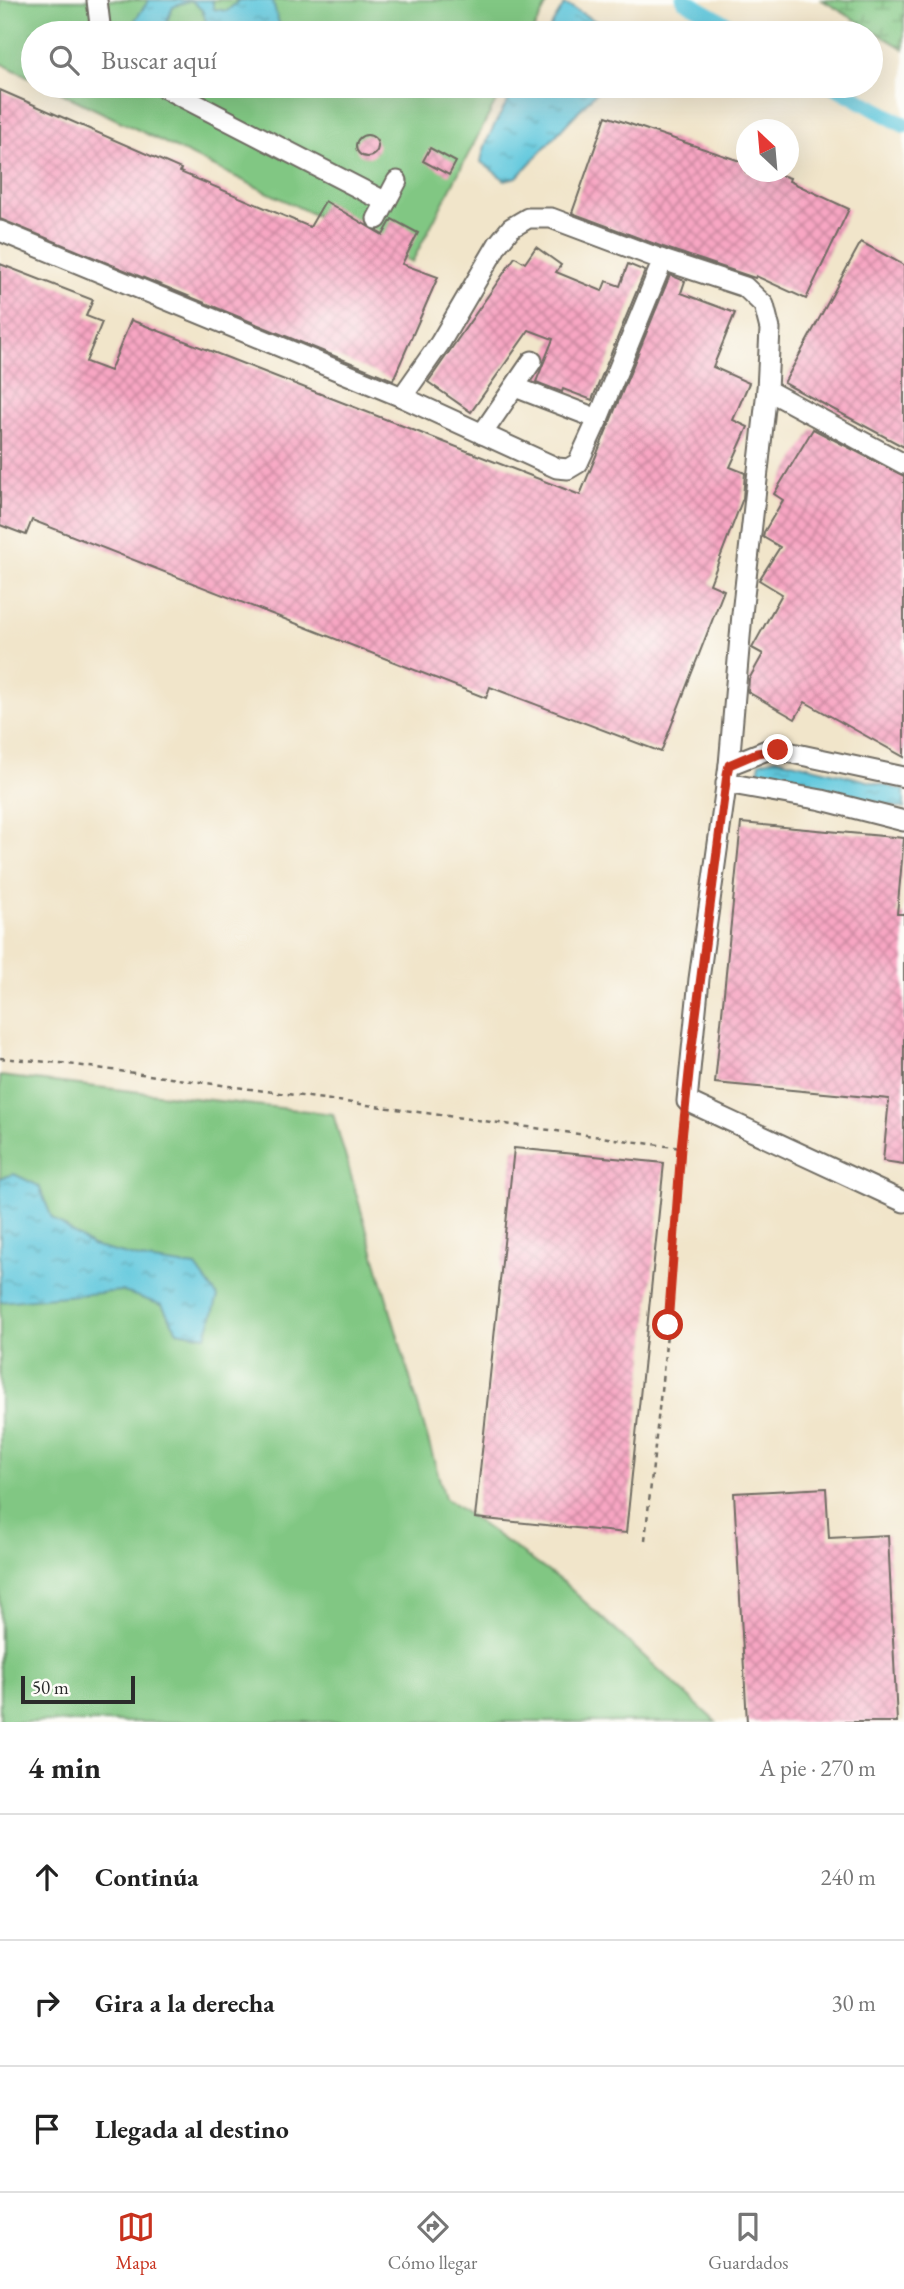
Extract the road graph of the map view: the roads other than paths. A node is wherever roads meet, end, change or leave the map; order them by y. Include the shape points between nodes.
1 (97, 0) edge
2 (100, 21) edge
3 (182, 98) edge
4 (397, 181) dead end
5 (0, 231) edge
6 (663, 260) junction
7 (532, 361) dead end
8 (515, 387) junction
9 (767, 390) junction
10 (402, 397) junction
11 (598, 419) junction
12 (482, 434) junction
13 (904, 464) edge
14 (728, 774) junction
15 (904, 777) edge
16 (904, 821) edge
17 (904, 1202) edge

1 - 2 lane
3 - 4 lane via 381,211
5 - 10 lane
6 - 9 lane via 745,287 764,305 770,329
6 - 10 lane via 551,218 528,218 511,228 498,244
6 - 11 lane
7 - 8 lane
8 - 11 lane
8 - 12 lane
9 - 13 lane
9 - 14 lane
10 - 12 lane
11 - 12 lane via 578,463 568,469
14 - 15 lane via 757,753 778,750
14 - 16 lane
14 - 17 lane via 687,1101

